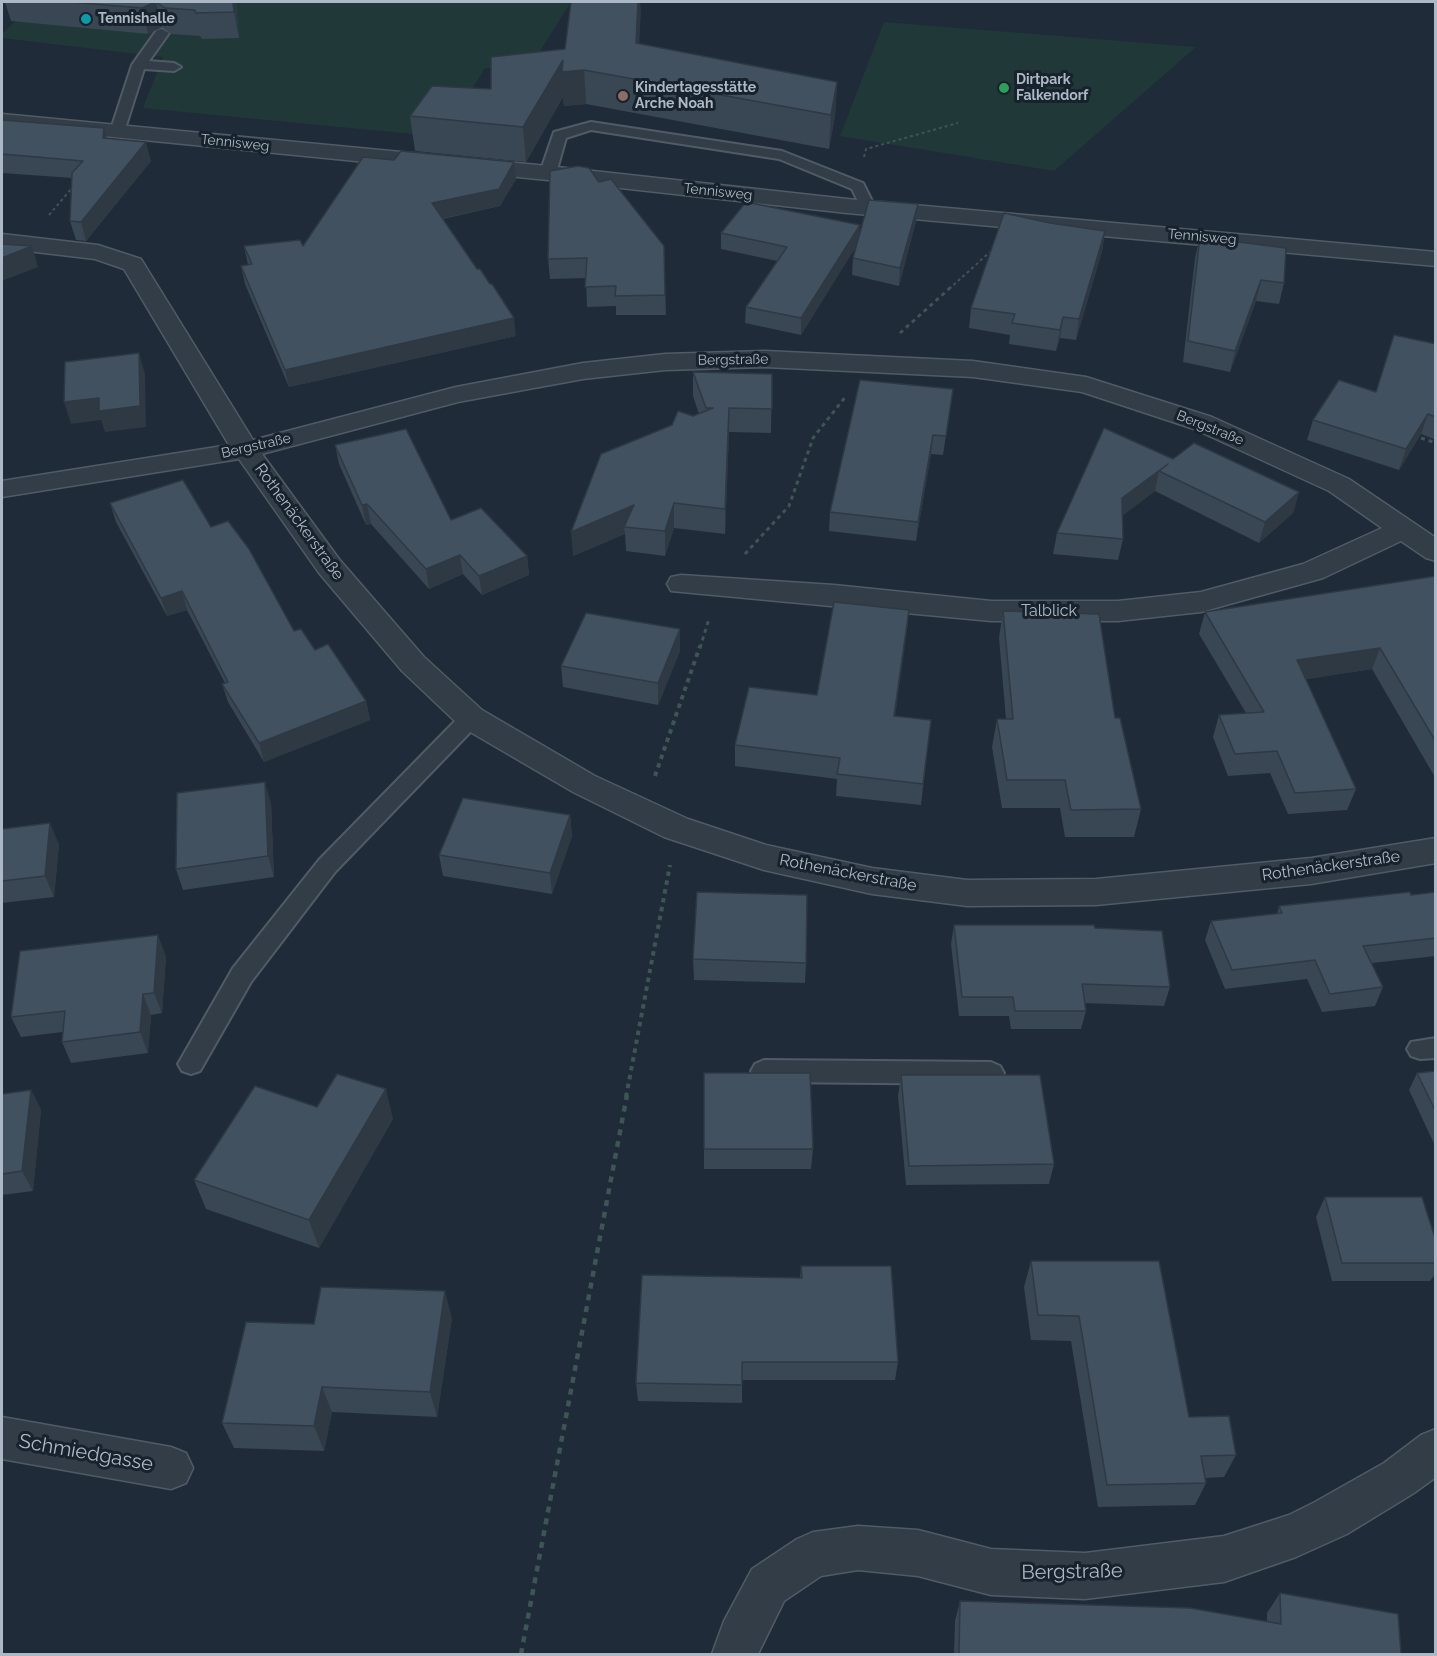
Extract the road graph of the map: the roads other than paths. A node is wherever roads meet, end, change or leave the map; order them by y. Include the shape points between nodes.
1 (162, 33) edge
2 (139, 65) junction
3 (174, 67) dead end
4 (2, 120) edge
5 (117, 132) junction
6 (548, 173) junction
7 (867, 207) junction
8 (2, 241) edge
9 (1436, 259) edge
10 (246, 450) junction
11 (2, 489) edge
12 (1403, 528) junction
13 (1436, 552) edge
14 (681, 584) dead end
15 (471, 718) junction
16 (1436, 850) edge
17 (191, 1064) dead end
18 (764, 1071) edge
19 (991, 1073) edge
20 (2, 1438) edge
21 (1436, 1450) edge
22 (171, 1468) dead end
23 (735, 1654) edge

1 - 2 lane
2 - 3 lane
2 - 5 lane
4 - 5 street, Tennisweg
5 - 6 street, Tennisweg
6 - 7 street, Tennisweg
6 - 7 lane via 559,135 591,126 782,155 858,186
7 - 9 street, Tennisweg
8 - 10 street, Rothenäckerstraße via 98,252 133,264
10 - 11 street, Bergstraße
10 - 12 street, Bergstraße via 464,393 583,371 665,362 765,359 973,369 1086,385 1203,423 1339,485
10 - 15 street, Rothenäckerstraße via 329,566 412,664
12 - 13 street, Bergstraße
12 - 14 street, Talblick via 1313,571 1201,602 1118,611 991,611
15 - 16 street, Rothenäckerstraße via 584,784 676,828 764,857 872,881 967,893 1096,892 1311,871
15 - 17 lane via 327,866 242,975
18 - 19 lane
20 - 22 street, Schmiedgasse
21 - 23 street, Bergstraße via 1391,1484 1331,1518 1296,1535 1224,1560 1085,1576 991,1572 918,1553 858,1548 813,1555 768,1586

